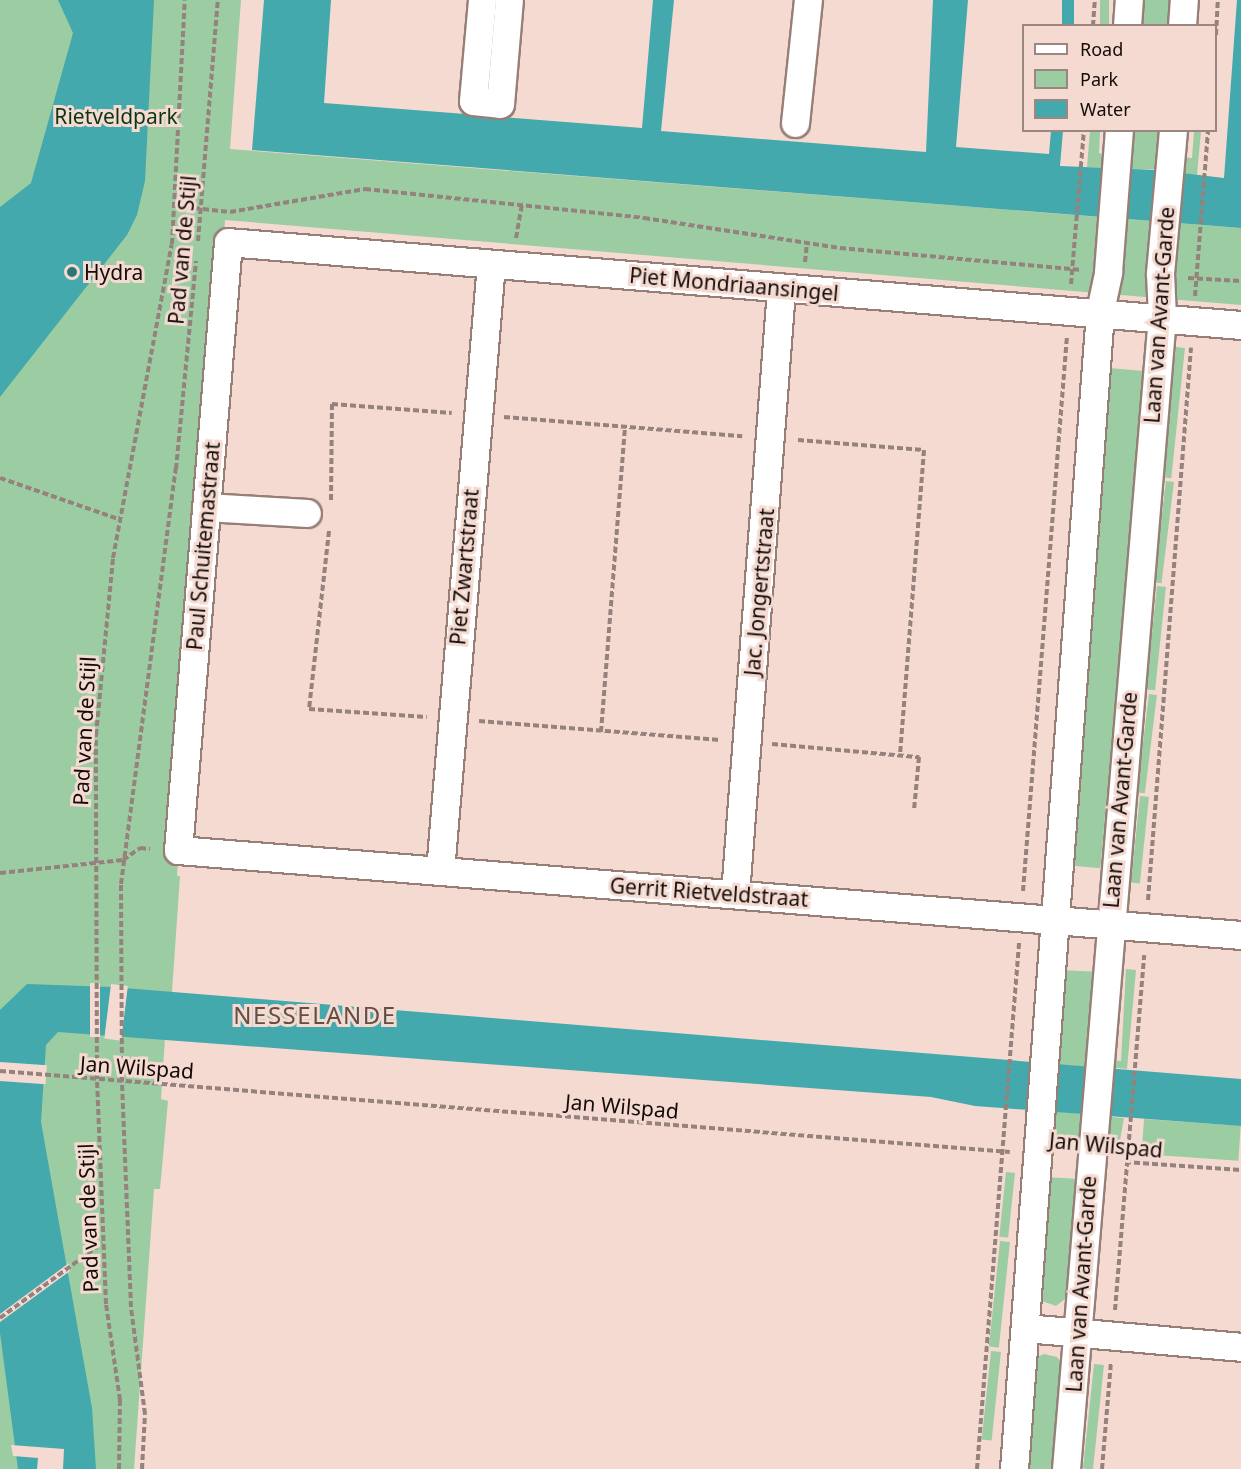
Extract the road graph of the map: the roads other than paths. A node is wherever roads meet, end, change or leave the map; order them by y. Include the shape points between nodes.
1 (482, 0) edge
2 (510, 0) edge
3 (808, 0) edge
4 (1129, 0) edge
5 (1184, 0) edge
6 (1127, 24) edge
7 (1182, 24) edge
8 (795, 123) dead end
9 (1119, 132) edge
10 (1173, 132) edge
11 (228, 243) joint
12 (501, 264) junction
13 (781, 289) junction
14 (1100, 312) junction
15 (1162, 317) junction
16 (1241, 324) edge
17 (206, 507) junction
18 (322, 515) road end
19 (178, 850) joint
20 (440, 871) junction
21 (735, 894) junction
22 (1057, 921) junction
23 (1109, 926) junction
24 (1241, 935) edge
25 (1025, 1328) junction
26 (1078, 1333) junction
27 (1241, 1347) edge
28 (1014, 1469) edge
29 (1066, 1469) edge

1 - 2 street via 473,101 500,104
3 - 8 street
4 - 6 street
5 - 7 street
9 - 14 street via 1108,272
10 - 15 street, Laan van Avant-Garde via 1160,273
11 - 12 street, Piet Mondriaansingel
11 - 17 street, Paul Schuitemastraat
12 - 13 street, Piet Mondriaansingel
12 - 20 street, Piet Zwartstraat via 477,415
13 - 14 street, Piet Mondriaansingel
13 - 21 street, Jac. Jongertstraat
14 - 15 street, Piet Mondriaansingel
14 - 22 street
15 - 16 street, Piet Mondriaansingel
15 - 23 street, Laan van Avant-Garde
17 - 18 street
17 - 19 street, Paul Schuitemastraat
19 - 20 street, Gerrit Rietveldstraat
20 - 21 street, Gerrit Rietveldstraat
21 - 22 street, Gerrit Rietveldstraat
22 - 23 street, Gerrit Rietveldstraat
22 - 25 street
23 - 24 street, Gerrit Rietveldstraat
23 - 26 street, Laan van Avant-Garde
25 - 26 street
25 - 28 street
26 - 27 street
26 - 29 street, Laan van Avant-Garde

